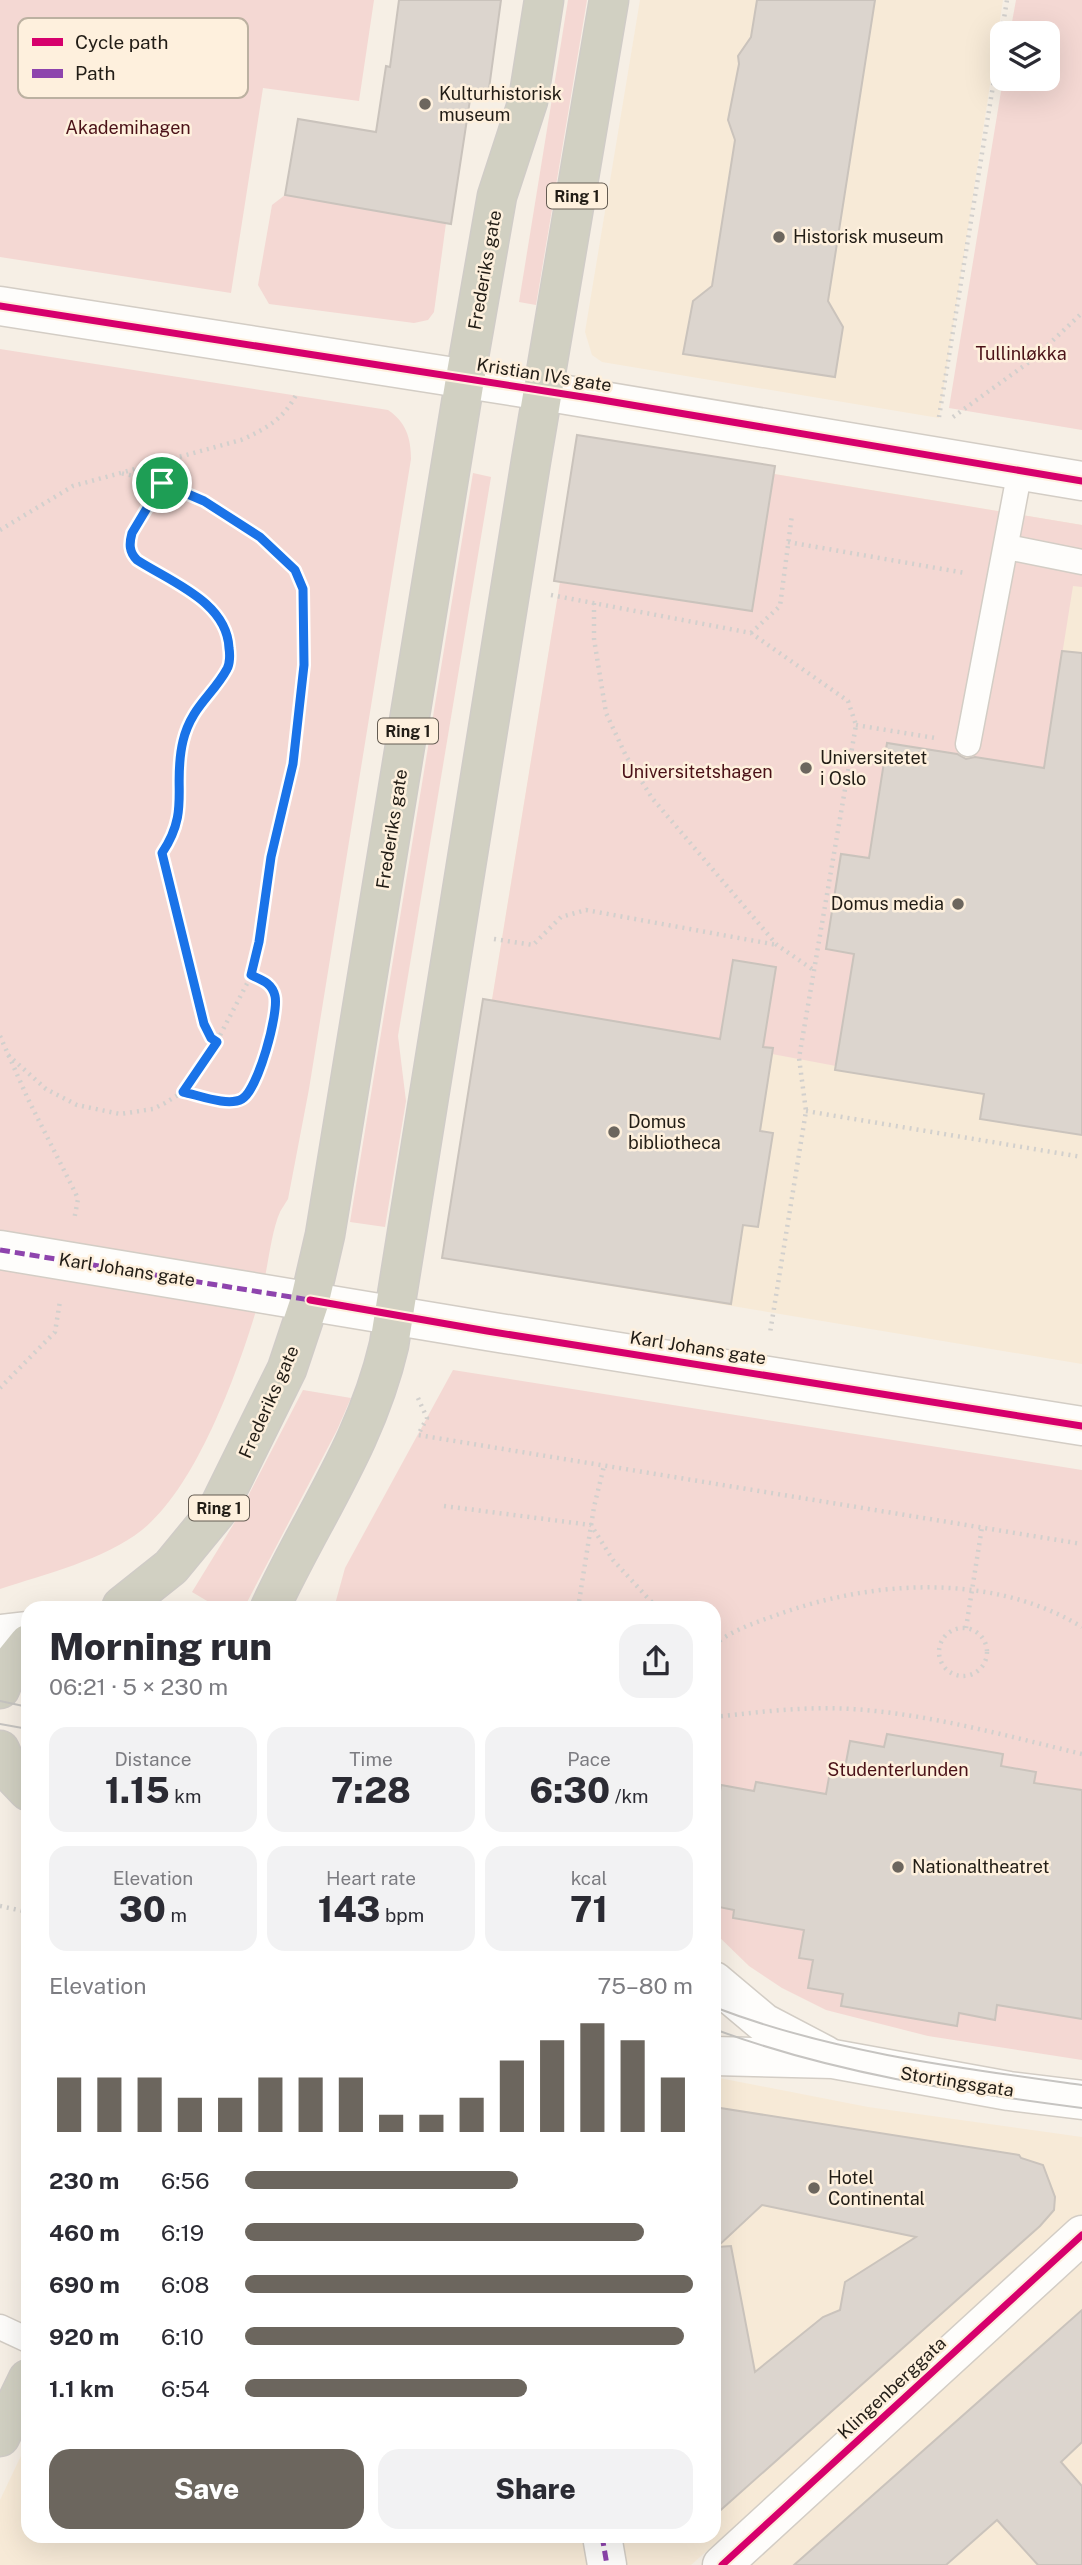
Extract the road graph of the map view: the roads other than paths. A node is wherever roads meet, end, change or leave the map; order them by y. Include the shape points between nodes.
1 (544, 0) edge
2 (609, 0) edge
3 (0, 306) edge
4 (465, 379) junction
5 (542, 391) junction
6 (1020, 470) junction
7 (1082, 481) edge
8 (1007, 547) junction
9 (1082, 562) edge
10 (968, 744) dead end
11 (0, 1250) edge
12 (310, 1300) junction
13 (395, 1315) junction
14 (1082, 1426) edge
15 (131, 1601) edge
16 (274, 1601) edge
17 (21, 1632) edge
18 (0, 1634) edge
19 (21, 1653) edge
20 (0, 1689) edge
21 (721, 1987) edge
22 (721, 2056) edge
23 (833, 2059) junction
24 (1082, 2100) edge
25 (1082, 2235) edge
26 (0, 2327) edge
27 (21, 2337) edge
28 (21, 2394) edge
29 (0, 2437) edge
30 (603, 2543) edge
31 (607, 2565) edge
32 (722, 2565) edge

1 - 4 highway, Frederiks gate / Ring 1 via 528,101 497,196
2 - 5 highway, Ring 1
3 - 4 street, Kristian IVs gate
4 - 5 street, Kristian IVs gate
4 - 12 highway, Frederiks gate / Ring 1 via 325,1235
5 - 6 street, Kristian IVs gate
5 - 13 highway, Ring 1
6 - 7 street, Kristian IVs gate
6 - 8 lane
8 - 9 lane
8 - 10 lane
11 - 12 street, Karl Johans gate
12 - 13 street, Karl Johans gate
12 - 15 highway, Frederiks gate / Ring 1 via 281,1385 217,1511 194,1543
13 - 14 street, Karl Johans gate
13 - 16 highway, Ring 1 via 380,1384 362,1432
17 - 18 street
19 - 20 highway
21 - 23 street, Stortingsgata via 764,2023
22 - 23 street, Stortingsgata
23 - 24 street, Stortingsgata
25 - 32 street, Klingenberggata
26 - 27 lane
28 - 29 highway
30 - 31 street

